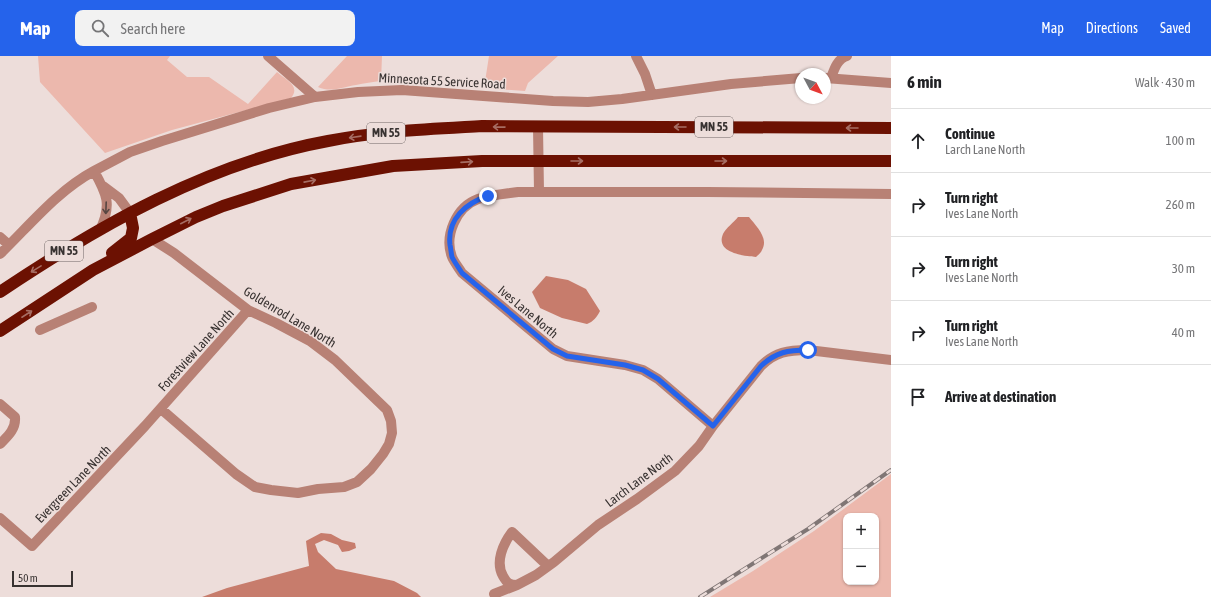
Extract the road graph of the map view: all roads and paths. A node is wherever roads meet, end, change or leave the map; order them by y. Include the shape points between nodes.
1 (268, 56) edge
2 (636, 56) edge
3 (847, 56) edge
4 (831, 74) edge
5 (831, 78) edge
6 (795, 79) edge
7 (891, 83) edge
8 (652, 95) junction
9 (315, 97) junction
10 (538, 127) junction
11 (891, 128) edge
12 (538, 161) junction
13 (891, 161) edge
14 (94, 171) junction
15 (102, 186) junction
16 (539, 192) junction
17 (891, 194) edge
18 (130, 213) junction
19 (100, 230) junction
20 (0, 237) edge
21 (152, 239) junction
22 (9, 245) junction
23 (0, 254) edge
24 (0, 292) edge
25 (47, 300) junction
26 (92, 307) dead end
27 (248, 310) junction
28 (40, 330) dead end
29 (0, 331) edge
30 (891, 360) edge
31 (0, 404) edge
32 (161, 408) junction
33 (713, 426) junction
34 (0, 444) edge
35 (344, 486) joint
36 (0, 518) edge
37 (548, 566) junction
38 (517, 585) junction
39 (494, 594) dead end

1 - 9 street
2 - 8 street
3 - 4 street via 842,57
5 - 7 street
6 - 8 street, Minnesota 55 Service Road
8 - 9 street, Minnesota 55 Service Road via 588,102 402,90
9 - 14 street, Minnesota 55 Service Road via 269,108 162,141 130,152
11 -> 10 highway, MN 55
10 - 12 street
10 -> 18 highway, MN 55 via 444,128 328,141 273,154 212,174
12 -> 13 highway, MN 55
12 - 16 street
21 -> 12 highway, MN 55 via 196,216 291,184 393,166
14 - 15 street
14 - 22 street, Minnesota 55 Service Road via 58,196
15 - 18 street via 119,198
15 -> 19 street via 107,203 106,217
16 - 17 street, Ives Lane North
16 - 33 street, Ives Lane North via 488,196 464,208 454,221 450,237 452,256 462,273 553,349 567,356 643,370 658,379
18 - 19 highway, MN 55
18 - 25 highway via 133,228 131,238 54,288 48,294
19 -> 24 highway, MN 55
20 - 22 street
21 - 25 highway, MN 55 via 93,270
21 - 27 street, Goldenrod Lane North
22 - 23 street, Minnesota 55 Service Road
29 -> 25 highway, MN 55
26 - 28 street
27 - 32 street, Forestview Lane North
27 - 35 street, Goldenrod Lane North via 316,346 335,360 387,410 392,433 389,444 371,469 357,482
30 - 33 street, Larch Lane North via 808,350 782,352 769,358 761,366
31 - 34 street via 15,421 10,433
32 - 35 street, Forestview Lane North via 236,474 255,487 298,493
32 - 36 street, Evergreen Lane North via 32,546
33 - 37 street, Larch Lane North via 699,446 675,471 598,525
37 - 38 street, Larch Lane North
37 - 38 street via 512,532 502,549 499,562 506,581 511,585
38 - 39 street, Larch Lane North

